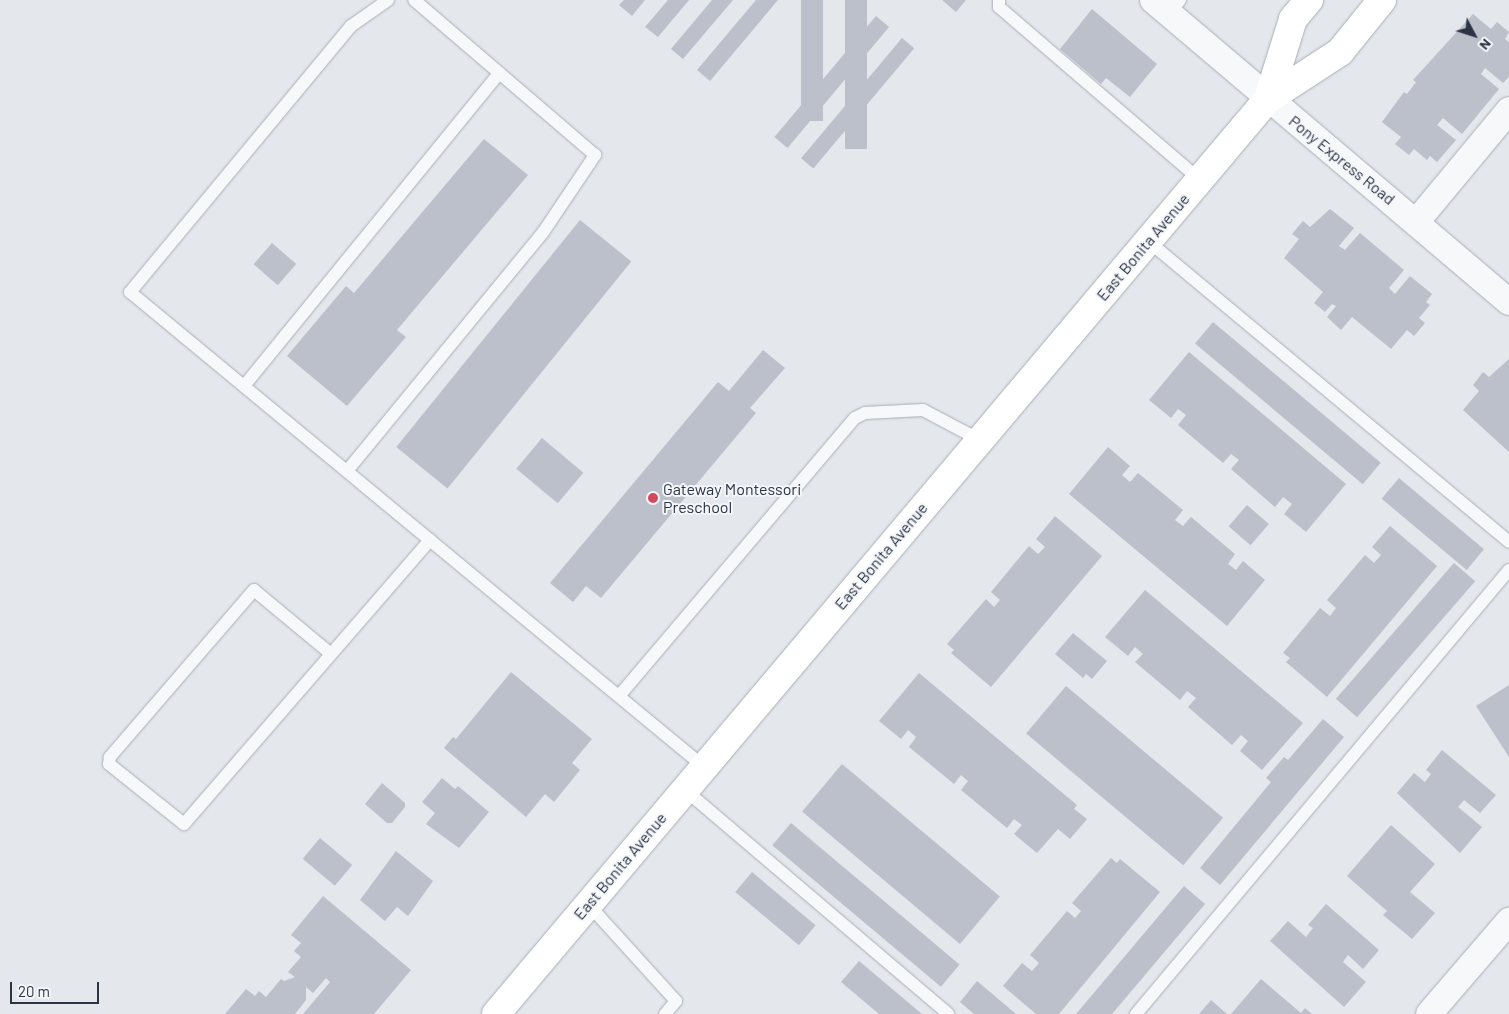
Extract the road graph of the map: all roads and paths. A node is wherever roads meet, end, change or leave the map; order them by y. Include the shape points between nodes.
1 (388, 0) edge
2 (414, 0) edge
3 (999, 0) edge
4 (1309, 0) edge
5 (1382, 0) edge
6 (1167, 4) edge
7 (499, 73) junction
8 (1268, 100) junction
9 (1509, 110) edge
10 (1200, 180) junction
11 (1417, 221) junction
12 (1148, 241) junction
13 (1509, 302) edge
14 (244, 386) junction
15 (980, 440) junction
16 (347, 471) junction
17 (430, 540) junction
18 (1509, 542) edge
19 (1509, 570) edge
20 (331, 654) junction
21 (618, 696) junction
22 (703, 766) junction
23 (684, 789) junction
24 (588, 904) junction
25 (1509, 921) edge
26 (496, 1014) edge
27 (665, 1014) edge
28 (948, 1014) edge
29 (1136, 1014) edge
30 (1429, 1014) edge

1 - 14 lane via 351,26 130,292
2 - 7 lane
3 - 10 lane via 999,7
4 - 8 main road, East Bonita Avenue via 1293,19
5 - 8 main road, East Bonita Avenue via 1340,52
6 - 8 street, Pony Express Road
7 - 14 lane
7 - 16 lane via 595,155 544,231
8 - 10 main road, East Bonita Avenue
8 - 11 street, Pony Express Road
9 - 11 street
10 - 12 main road, East Bonita Avenue
11 - 13 street, Pony Express Road
12 - 15 main road, East Bonita Avenue
12 - 18 lane
14 - 16 lane
15 - 21 lane via 923,410 865,413 855,418
15 - 22 main road, East Bonita Avenue
16 - 17 lane
17 - 20 lane
17 - 21 lane
19 - 29 lane
20 - 20 lane via 184,824 109,764 110,757 254,590
21 - 22 lane
22 - 23 main road, East Bonita Avenue
23 - 24 main road, East Bonita Avenue
23 - 28 lane
24 - 26 main road, East Bonita Avenue
24 - 27 lane via 676,1001
25 - 30 street

